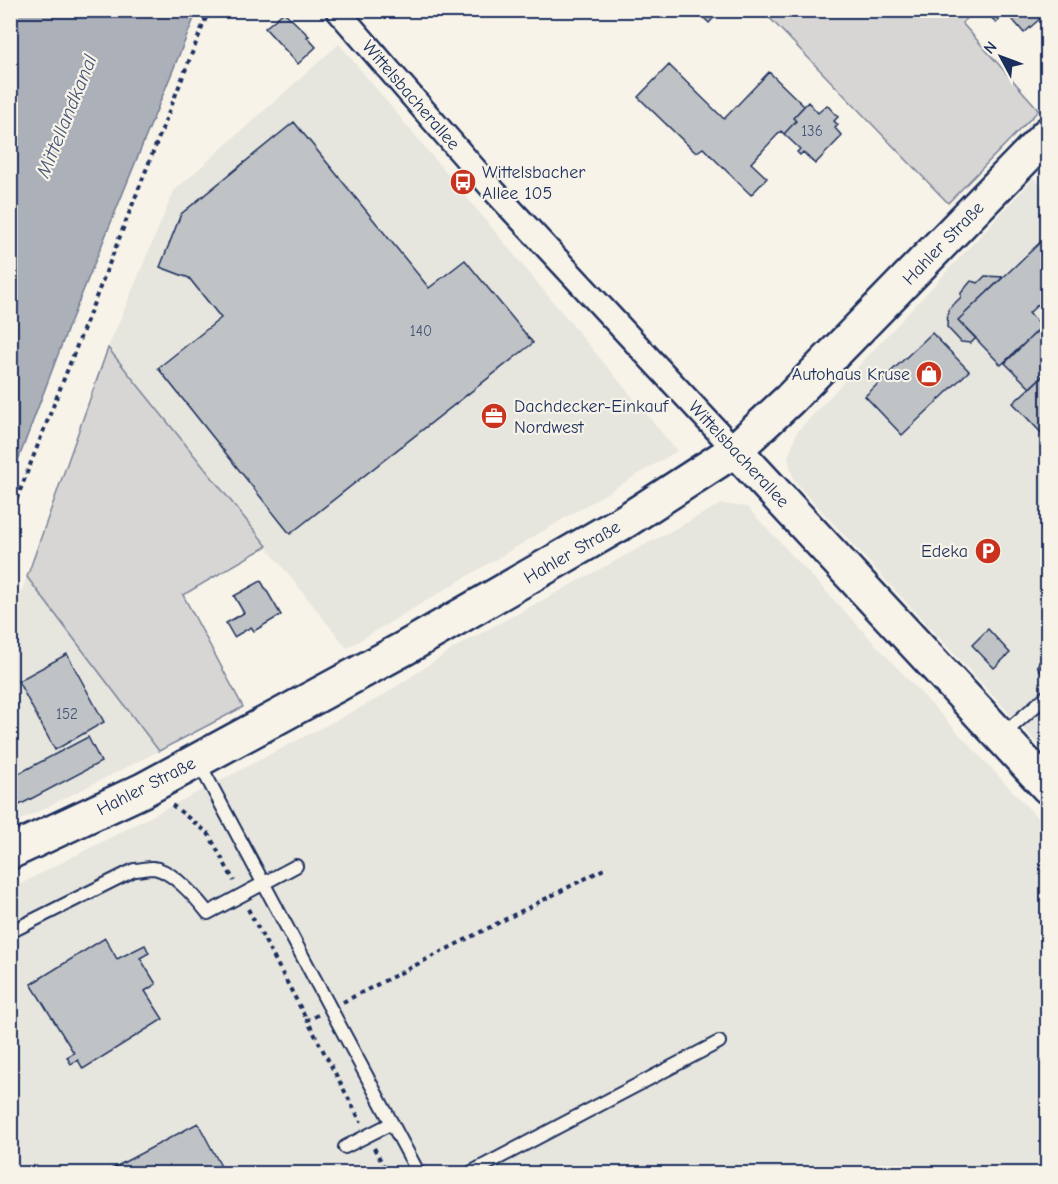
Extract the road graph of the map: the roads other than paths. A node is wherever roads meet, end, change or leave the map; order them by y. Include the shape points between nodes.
1 (337, 10) edge
2 (1047, 134) edge
3 (735, 450) junction
4 (1047, 695) edge
5 (1000, 736) junction
6 (198, 760) junction
7 (1047, 787) edge
8 (10, 852) edge
9 (296, 866) dead end
10 (265, 883) junction
11 (10, 932) edge
12 (719, 1042) dead end
13 (392, 1123) junction
14 (345, 1147) dead end
15 (419, 1173) edge
16 (468, 1173) edge

1 - 3 street, Wittelsbacherallee via 495,192
2 - 3 street, Hahler Straße via 789,400
3 - 5 street, Wittelsbacherallee
3 - 6 street, Hahler Straße via 627,520 405,648
4 - 5 lane
5 - 7 street, Wittelsbacherallee
6 - 8 street, Hahler Straße
6 - 10 lane
9 - 10 lane
10 - 11 lane via 208,913 180,883 155,868 134,870
10 - 13 lane
12 - 16 lane
13 - 14 lane
13 - 15 lane

